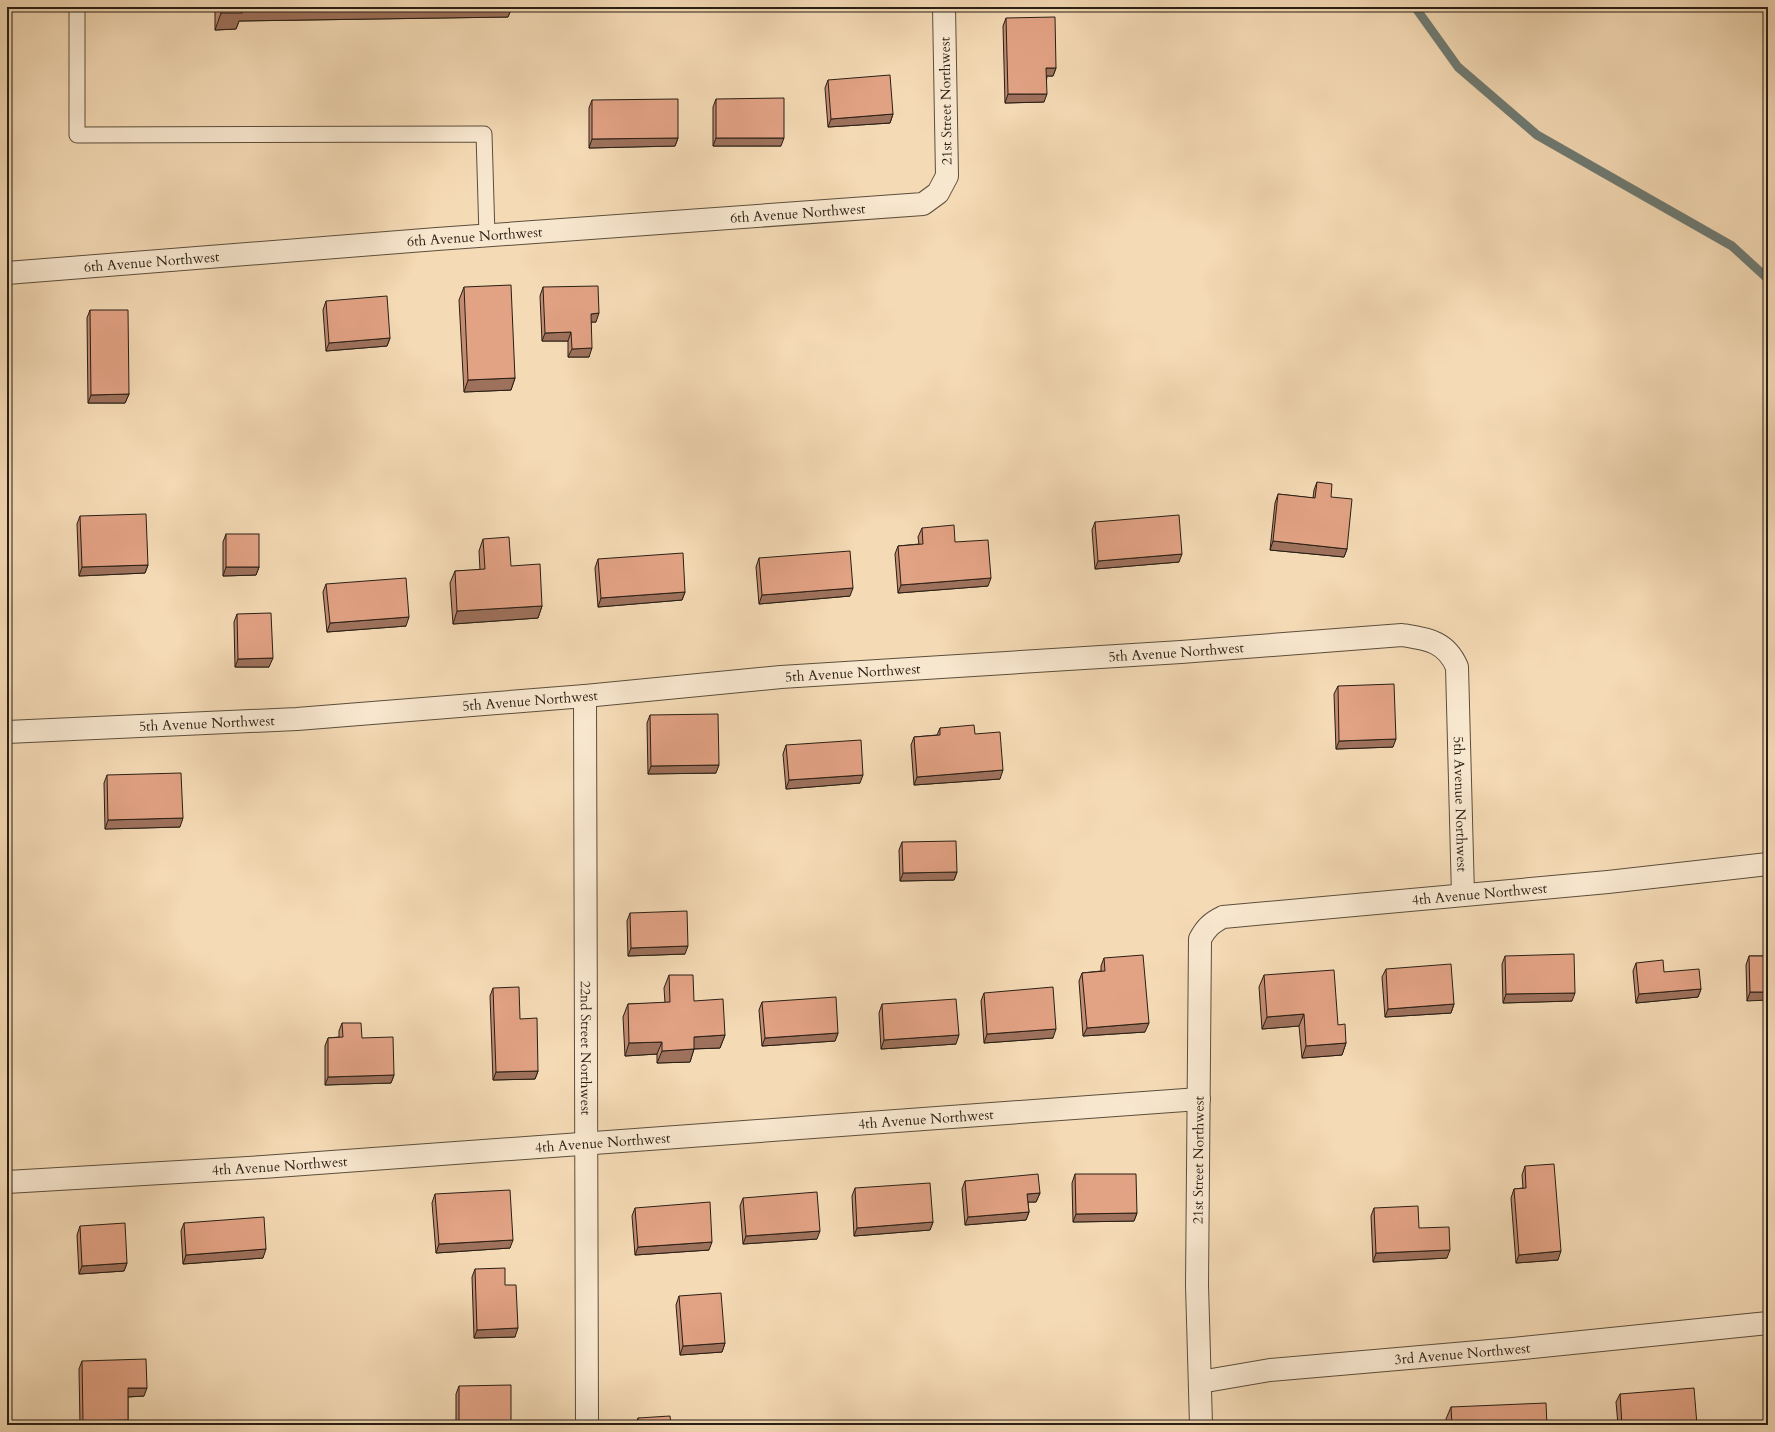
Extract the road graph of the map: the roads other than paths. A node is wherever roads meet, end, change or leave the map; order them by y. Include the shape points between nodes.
1 (77, 7) edge
2 (944, 7) edge
3 (938, 193) joint
4 (487, 236) junction
5 (7, 273) edge
6 (585, 696) junction
7 (7, 732) edge
8 (1768, 864) edge
9 (1463, 895) junction
10 (1200, 939) joint
11 (1199, 1099) junction
12 (586, 1143) junction
13 (7, 1182) edge
14 (1768, 1323) edge
15 (1200, 1382) junction
16 (587, 1425) edge
17 (1201, 1425) edge

1 - 4 lane via 77,135 484,134
2 - 3 street, 21st Street Northwest via 947,176
3 - 4 street, 6th Avenue Northwest via 923,204
4 - 5 street, 6th Avenue Northwest
6 - 7 street, 5th Avenue Northwest via 297,719
6 - 9 street, 5th Avenue Northwest via 781,677 1181,652 1402,635 1423,638 1445,648 1457,667
6 - 12 street, 22nd Street Northwest
8 - 9 street, 4th Avenue Northwest
9 - 10 street, 4th Avenue Northwest via 1223,917 1211,922
10 - 11 street, 21st Street Northwest
11 - 12 street, 4th Avenue Northwest
11 - 15 street, 21st Street Northwest via 1197,1285
12 - 13 street, 4th Avenue Northwest via 263,1167
12 - 16 street, 22nd Street Northwest
14 - 15 street, 3rd Avenue Northwest via 1270,1370
15 - 17 street

